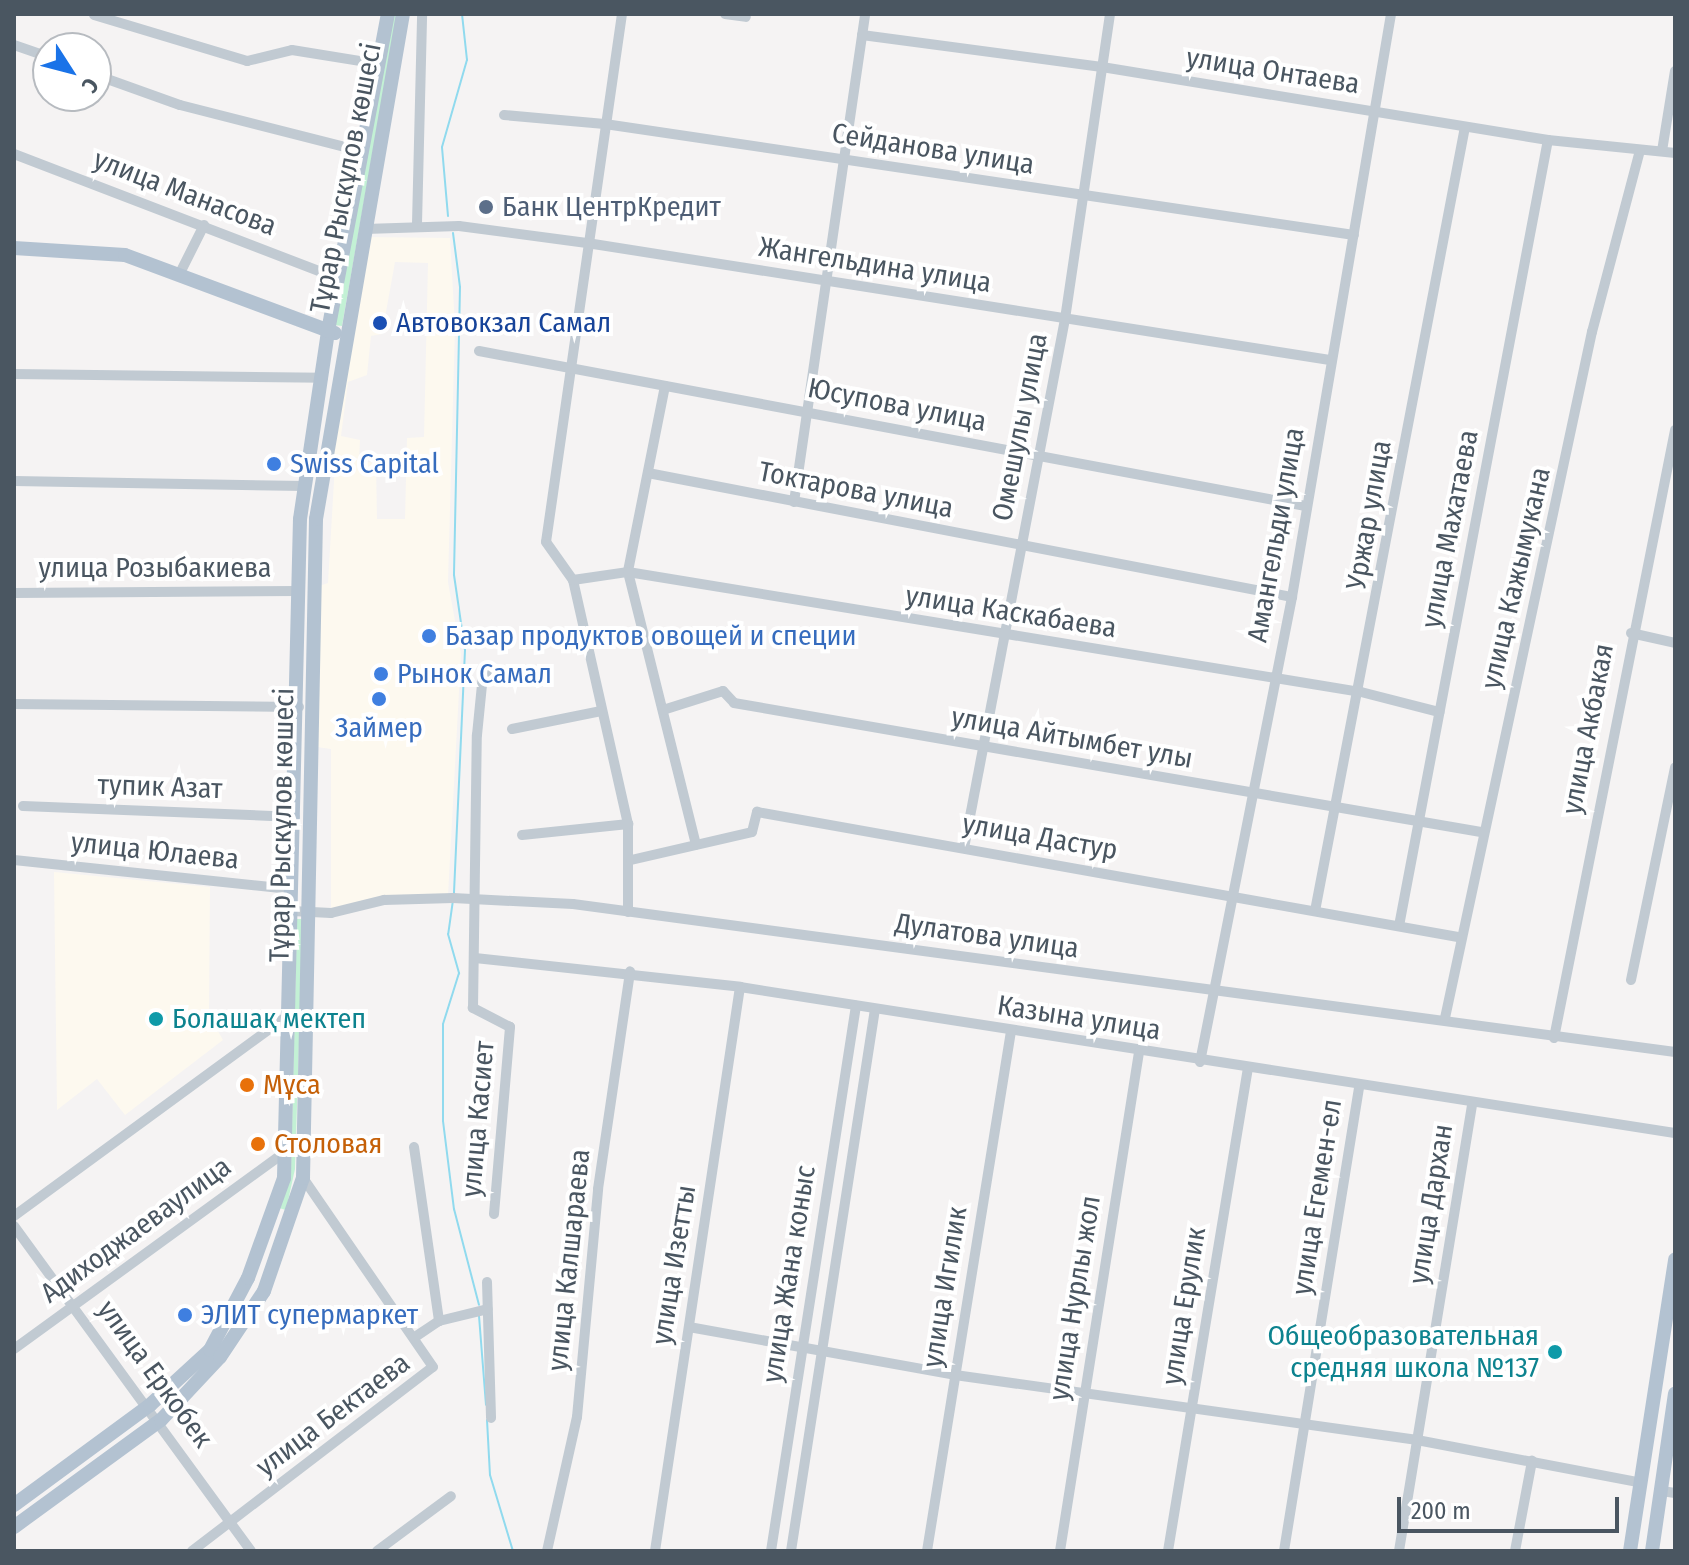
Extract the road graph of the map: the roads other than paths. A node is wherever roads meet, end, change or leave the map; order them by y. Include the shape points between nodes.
1 (388, 14) edge
2 (403, 14) edge
3 (422, 14) edge
4 (622, 14) edge
5 (725, 14) edge
6 (865, 14) edge
7 (1110, 14) edge
8 (1391, 14) edge
9 (94, 15) edge
10 (746, 17) dead end
11 (862, 35) junction
12 (378, 64) junction
13 (1102, 67) junction
14 (1675, 71) edge
15 (112, 81) edge
16 (1377, 112) junction
17 (504, 115) dead end
18 (605, 124) junction
19 (1465, 127) junction
20 (1548, 140) junction
21 (1640, 150) junction
22 (360, 151) junction
23 (1662, 151) junction
24 (1675, 153) edge
25 (14, 154) edge
26 (843, 159) junction
27 (1083, 198) junction
28 (417, 224) junction
29 (204, 225) junction
30 (365, 229) junction
31 (1354, 235) junction
32 (587, 243) junction
33 (14, 248) edge
34 (179, 275) junction
35 (337, 278) junction
36 (823, 282) junction
37 (1065, 319) junction
38 (335, 333) junction
39 (479, 351) dead end
40 (1330, 360) junction
41 (572, 365) junction
42 (14, 374) edge
43 (323, 378) junction
44 (665, 386) junction
45 (808, 412) junction
46 (1675, 430) edge
47 (1038, 456) junction
48 (648, 473) junction
49 (14, 481) edge
50 (305, 486) junction
51 (794, 502) junction
52 (1306, 506) junction
53 (300, 519) junction
54 (316, 519) junction
55 (1021, 547) junction
56 (628, 572) junction
57 (573, 580) junction
58 (297, 591) junction
59 (14, 593) edge
60 (1292, 597) junction
61 (1631, 633) junction
62 (1005, 636) junction
63 (1675, 643) edge
64 (515, 674) dead end
65 (1276, 679) junction
66 (1361, 692) junction
67 (14, 704) edge
68 (299, 707) junction
69 (663, 710) junction
70 (601, 711) junction
71 (1439, 712) junction
72 (512, 729) dead end
73 (980, 747) junction
74 (1675, 767) edge
75 (1251, 793) junction
76 (23, 806) dead end
77 (1334, 807) junction
78 (295, 817) junction
79 (1419, 820) junction
80 (628, 824) junction
81 (1481, 832) junction
82 (522, 835) dead end
83 (696, 845) junction
84 (964, 848) junction
85 (14, 860) edge
86 (631, 860) junction
87 (292, 889) junction
88 (1229, 895) junction
89 (473, 899) junction
90 (292, 911) junction
91 (1315, 911) junction
92 (308, 912) junction
93 (628, 912) junction
94 (1399, 926) junction
95 (1458, 937) junction
96 (475, 958) junction
97 (630, 971) junction
98 (1631, 980) dead end
99 (740, 987) junction
100 (1212, 990) junction
101 (856, 1006) junction
102 (875, 1009) junction
103 (289, 1015) junction
104 (1445, 1018) junction
105 (1011, 1031) junction
106 (1554, 1038) junction
107 (1139, 1052) junction
108 (1675, 1052) edge
109 (1200, 1062) junction
110 (1248, 1070) junction
111 (1359, 1087) junction
112 (1472, 1103) junction
113 (1675, 1133) edge
114 (414, 1147) dead end
115 (287, 1151) junction
116 (303, 1178) junction
117 (272, 1211) junction
118 (494, 1214) dead end
119 (14, 1216) edge
120 (289, 1217) junction
121 (14, 1226) edge
122 (1675, 1259) edge
123 (487, 1282) dead end
124 (74, 1303) junction
125 (488, 1309) junction
126 (439, 1321) junction
127 (689, 1327) junction
128 (415, 1337) junction
129 (801, 1347) junction
130 (14, 1349) edge
131 (820, 1350) junction
132 (955, 1375) junction
133 (1084, 1392) junction
134 (1675, 1394) edge
135 (150, 1405) junction
136 (1191, 1408) junction
137 (491, 1418) dead end
138 (161, 1420) junction
139 (1304, 1423) junction
140 (1417, 1440) junction
141 (1532, 1461) junction
142 (56, 1474) junction
143 (1642, 1483) junction
144 (67, 1488) junction
145 (1669, 1492) edge
146 (451, 1496) dead end
147 (14, 1505) edge
148 (230, 1523) junction
149 (14, 1527) edge
150 (192, 1551) edge
151 (251, 1551) edge
152 (377, 1551) edge
153 (547, 1551) edge
154 (655, 1551) edge
155 (771, 1551) edge
156 (791, 1551) edge
157 (927, 1551) edge
158 (1060, 1551) edge
159 (1168, 1551) edge
160 (1284, 1551) edge
161 (1399, 1551) edge
162 (1515, 1551) edge
163 (1630, 1551) edge
164 (1652, 1551) edge

1 - 12 main road, Тұрар Рыскұлов көшесі
2 - 30 main road, Тұрар Рыскұлов көшесі
3 - 28 street
4 - 18 street
5 - 10 street
6 - 11 street
7 - 13 street, Омешулы улица
8 - 16 street, Амангельди улица
9 - 12 street via 247,61 292,50
11 - 13 street, улица Онтаева
11 - 26 street
12 - 22 main road, Тұрар Рыскұлов көшесі
13 - 16 street, улица Онтаева
13 - 27 street, Омешулы улица
14 - 23 street
15 - 22 street via 180,105
16 - 19 street, улица Онтаева
16 - 31 street, Амангельди улица
17 - 18 street, Сейданова улица
18 - 26 street, Сейданова улица
18 - 32 street
19 - 20 street, улица Онтаева
19 - 66 street, Уржар улица
20 - 21 street, улица Онтаева
20 - 71 street, улица Махатаева
21 - 23 street, улица Онтаева
21 - 81 street, улица Кажымукана via 1592,332 1539,592
22 - 35 main road, Тұрар Рыскұлов көшесі
23 - 24 street, улица Онтаева
25 - 29 street, улица Манасова
26 - 27 street, Сейданова улица
26 - 36 street
27 - 31 street, Сейданова улица
27 - 37 street, Омешулы улица
28 - 30 street, Жангельдина улица
28 - 32 street, Жангельдина улица
29 - 34 street
29 - 35 street, улица Манасова
30 - 38 main road, Тұрар Рыскұлов көшесі
31 - 40 street, Амангельди улица
32 - 36 street, Жангельдина улица
32 - 41 street
33 - 34 main road via 125,255
34 - 38 main road
35 - 38 main road, Тұрар Рыскұлов көшесі
36 - 37 street, Жангельдина улица
36 - 45 street
37 - 40 street, Жангельдина улица
37 - 47 street, Омешулы улица
38 - 43 main road, Тұрар Рыскұлов көшесі
38 - 54 main road, Тұрар Рыскұлов көшесі
39 - 41 street, Юсупова улица
40 - 52 street, Амангельди улица
41 - 44 street, Юсупова улица
41 - 57 street via 546,542
42 - 43 street
43 - 50 main road, Тұрар Рыскұлов көшесі
44 - 45 street, Юсупова улица
44 - 48 street
45 - 47 street, Юсупова улица
45 - 51 street
46 - 61 street, улица Акбакая
47 - 52 street, Юсупова улица
47 - 55 street, Омешулы улица
48 - 51 street, Токтарова улица
48 - 56 street
49 - 50 street
50 - 53 main road, Тұрар Рыскұлов көшесі
51 - 55 street, Токтарова улица
52 - 60 street, Амангельди улица
53 - 54 main road
53 - 58 main road, Тұрар Рыскұлов көшесі
54 - 92 main road, Тұрар Рыскұлов көшесі
55 - 60 street, Токтарова улица
55 - 62 street, Омешулы улица
56 - 57 street, улица Каскабаева
56 - 62 street, улица Каскабаева
56 - 69 street
57 - 70 street
58 - 59 street, улица Розыбакиева
58 - 68 main road, Тұрар Рыскұлов көшесі
60 - 65 street, Амангельди улица
61 - 63 street
61 - 106 street, улица Акбакая
62 - 65 street, улица Каскабаева
62 - 73 street, Омешулы улица
64 - 89 street via 487,674 480,680
65 - 66 street, улица Каскабаева
65 - 75 street, Амангельди улица
66 - 71 street, улица Каскабаева
66 - 77 street, Уржар улица
67 - 68 street
68 - 78 main road, Тұрар Рыскұлов көшесі
69 - 73 street, улица Айтымбет улы via 723,691 734,703
69 - 83 street
70 - 72 street
70 - 80 street
71 - 79 street, улица Махатаева
73 - 75 street, улица Айтымбет улы
73 - 84 street, Омешулы улица
74 - 98 street
75 - 77 street, улица Айтымбет улы
75 - 88 street, Амангельди улица
76 - 78 street, тупик Азат
77 - 79 street, улица Айтымбет улы
77 - 91 street, Уржар улица
78 - 87 main road, Тұрар Рыскұлов көшесі
79 - 81 street, улица Айтымбет улы
79 - 94 street, улица Махатаева
80 - 82 street
80 - 86 street
81 - 95 street, улица Кажымукана
83 - 84 street, улица Дастур via 752,832 757,812
83 - 86 street, улица Дастур
84 - 88 street, улица Дастур
85 - 87 street, улица Юлаева
86 - 93 street
87 - 90 main road, Тұрар Рыскұлов көшесі
88 - 91 street, улица Дастур
88 - 100 street, Амангельди улица
89 - 92 street, Дулатова улица via 384,900 363,909
89 - 93 street, Дулатова улица
89 - 96 street
90 - 92 street, Дулатова улица
90 - 103 main road, Тұрар Рыскұлов көшесі
91 - 94 street, улица Дастур
92 - 116 main road, Тұрар Рыскұлов көшесі
93 - 100 street, Дулатова улица
94 - 95 street, улица Дастур
95 - 104 street, улица Кажымукана
96 - 97 street, Казына улица
96 - 118 street, улица Касиет via 475,1013 505,1019 510,1027
97 - 99 street, Казына улица
97 - 153 street, улица Калшараева via 598,1189 577,1417
99 - 101 street, Казына улица
99 - 127 street, улица Изетты
100 - 104 street, Дулатова улица
100 - 109 street, Амангельди улица
101 - 102 street, Казына улица
101 - 129 street, улица Жана коныс
102 - 105 street, Казына улица
102 - 131 street, улица Жана коныс
103 - 115 main road, Тұрар Рыскұлов көшесі
103 - 119 street
104 - 106 street, Дулатова улица
105 - 107 street, Казына улица
105 - 132 street, улица Игилик
106 - 108 street, Дулатова улица
107 - 109 street, Казына улица
107 - 133 street, улица Нурлы жол
109 - 110 street, Казына улица
110 - 111 street, Казына улица
110 - 136 street, улица Ерулик
111 - 112 street, Казына улица
111 - 139 street, улица Егемен-ел
112 - 113 street, Казына улица
112 - 140 street, улица Дархан
114 - 126 street
115 - 117 main road, Тұрар Рыскұлов көшесі
115 - 124 street, Адиходжаеваулица
116 - 120 main road, Тұрар Рыскұлов көшесі
116 - 128 street, улица Бектаева
117 - 120 main road
117 - 135 main road, Тұрар Рыскұлов көшесі via 248,1278 210,1350
120 - 138 main road, Тұрар Рыскұлов көшесі via 264,1291 220,1357
121 - 124 street, улица Еркобек
122 - 143 main road
123 - 125 street
124 - 130 street, Адиходжаеваулица
124 - 135 street, улица Еркобек
125 - 126 street
125 - 137 street
126 - 128 street
127 - 129 street
127 - 154 street, улица Изетты
128 - 148 street, улица Бектаева via 432,1360 428,1374
129 - 131 street
129 - 155 street, улица Жана коныс
131 - 132 street
131 - 156 street, улица Жана коныс
132 - 133 street
132 - 157 street, улица Игилик
133 - 136 street
133 - 158 street, улица Нурлы жол
134 - 145 main road
135 - 138 street, улица Еркобек
135 - 142 main road, Тұрар Рыскұлов көшесі
136 - 139 street
136 - 159 street, улица Ерулик
138 - 144 main road, Тұрар Рыскұлов көшесі
138 - 148 street, улица Еркобек
139 - 140 street
139 - 160 street, улица Егемен-ел
140 - 141 street
140 - 161 street, улица Дархан
141 - 143 street
141 - 162 street
142 - 144 main road
142 - 147 main road, Тұрар Рыскұлов көшесі
143 - 163 main road
144 - 149 main road, Тұрар Рыскұлов көшесі
145 - 164 main road
146 - 152 street
148 - 150 street, улица Бектаева
148 - 151 street, улица Еркобек

